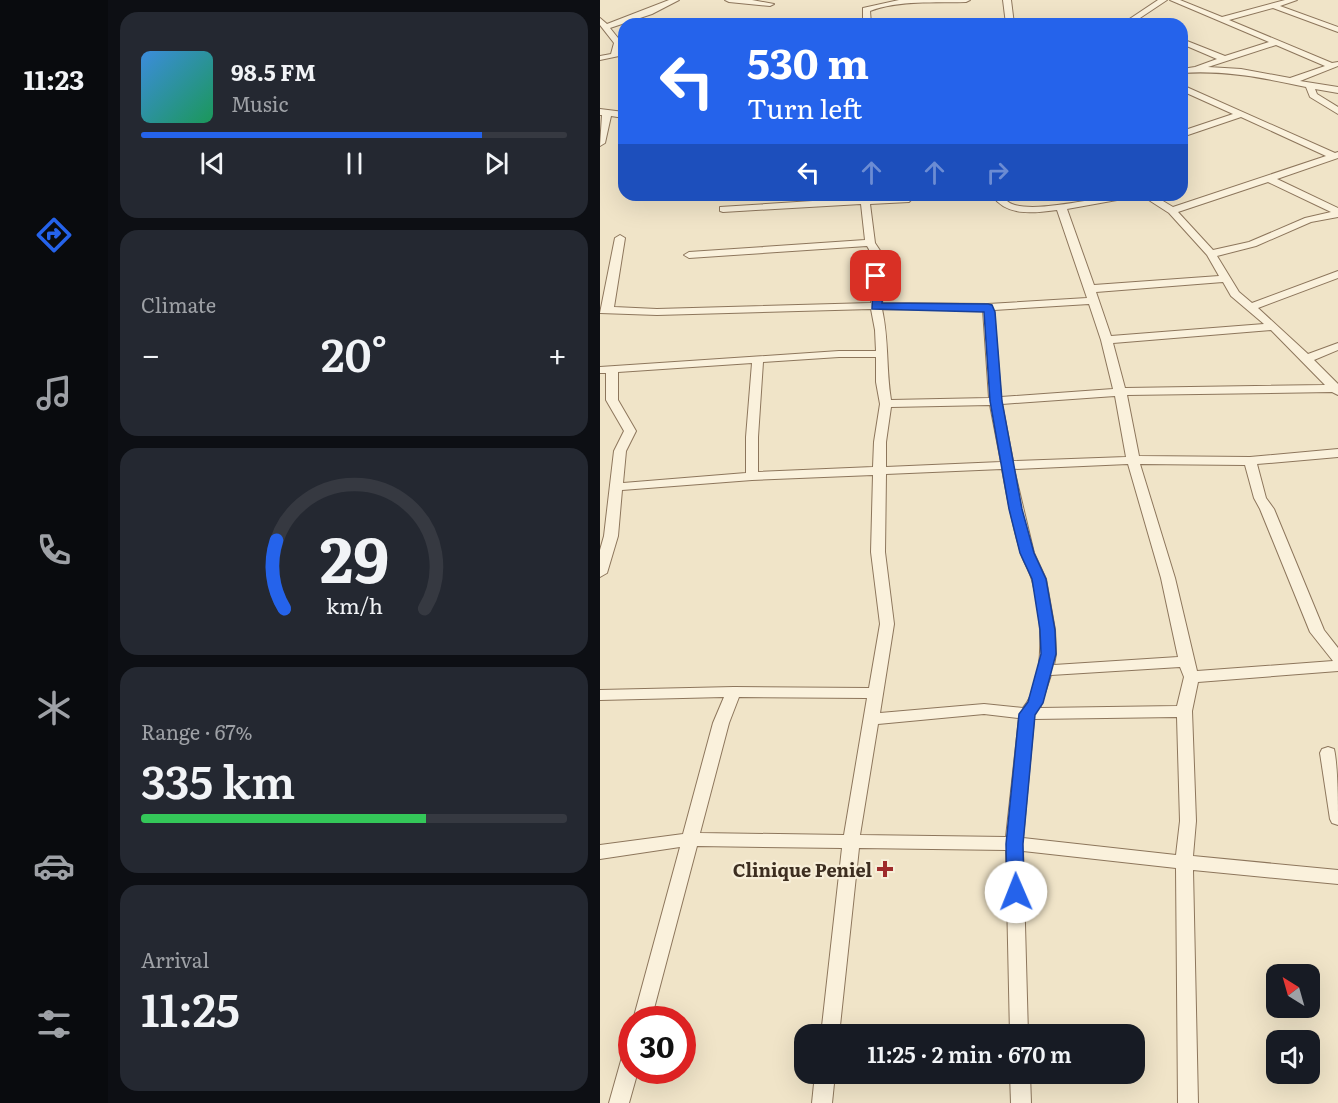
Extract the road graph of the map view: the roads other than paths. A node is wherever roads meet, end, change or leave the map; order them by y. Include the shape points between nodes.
1 (675, 0) edge
2 (729, 0) edge
3 (938, 0) edge
4 (966, 0) edge
5 (1007, 0) edge
6 (1163, 0) edge
7 (1174, 0) edge
8 (1293, 0) edge
9 (770, 4) dead end
10 (1274, 6) junction
11 (623, 18) edge
12 (867, 18) edge
13 (1009, 18) edge
14 (1136, 18) edge
15 (618, 19) edge
16 (1225, 19) junction
17 (602, 23) edge
18 (1338, 30) edge
19 (618, 40) edge
20 (1278, 42) junction
21 (1188, 44) edge
22 (618, 50) edge
23 (600, 58) edge
24 (1224, 59) junction
25 (1335, 65) edge
26 (1195, 69) junction
27 (1188, 70) edge
28 (1291, 81) junction
29 (1310, 86) junction
30 (1338, 90) edge
31 (1188, 91) edge
32 (1338, 111) edge
33 (604, 112) edge
34 (1243, 114) junction
35 (1188, 132) edge
36 (600, 142) edge
37 (1336, 155) edge
38 (1270, 179) junction
39 (826, 201) edge
40 (864, 201) edge
41 (1000, 201) edge
42 (1091, 201) edge
43 (1156, 201) edge
44 (1061, 206) junction
45 (723, 209) dead end
46 (1172, 211) junction
47 (1338, 213) edge
48 (620, 238) dead end
49 (870, 243) junction
50 (1211, 254) junction
51 (689, 255) dead end
52 (1338, 273) edge
53 (1225, 279) junction
54 (1091, 295) junction
55 (876, 306) junction
56 (988, 307) junction
57 (1250, 307) junction
58 (604, 310) edge
59 (1274, 326) junction
60 (1107, 339) junction
61 (1338, 346) edge
62 (882, 354) junction
63 (758, 359) junction
64 (1308, 359) junction
65 (606, 369) edge
66 (1336, 390) edge
67 (1120, 392) junction
68 (996, 401) junction
69 (886, 404) junction
70 (1338, 453) edge
71 (1133, 460) junction
72 (1250, 460) junction
73 (1007, 464) junction
74 (880, 471) junction
75 (752, 476) junction
76 (617, 488) junction
77 (606, 513) edge
78 (600, 573) edge
79 (1338, 658) edge
80 (1186, 662) junction
81 (1338, 666) edge
82 (1044, 670) junction
83 (1191, 678) junction
84 (734, 692) junction
85 (877, 693) junction
86 (600, 695) edge
87 (1184, 711) junction
88 (1027, 714) junction
89 (872, 719) junction
90 (1328, 753) dead end
91 (1338, 819) edge
92 (692, 838) junction
93 (851, 842) junction
94 (1014, 844) junction
95 (600, 852) edge
96 (1184, 863) junction
97 (1338, 877) edge
98 (646, 1006) edge
99 (831, 1024) edge
100 (1019, 1024) edge
101 (624, 1084) edge
102 (824, 1084) edge
103 (1020, 1084) edge
104 (619, 1103) edge
105 (822, 1103) edge
106 (1021, 1103) edge
107 (1188, 1103) edge

1 - 11 street
2 - 9 street
3 - 4 street
3 - 12 street via 869,7
5 - 13 street
6 - 14 street
7 - 16 street
8 - 10 street
10 - 16 street
10 - 18 street
15 - 17 street
16 - 20 street
17 - 19 street
20 - 24 street
20 - 25 street
21 - 24 street
22 - 23 street via 615,56
24 - 26 street
25 - 28 street
26 - 27 street
26 - 28 street
28 - 29 street
29 - 30 street
29 - 32 street via 1312,95
31 - 34 street
33 - 36 street
34 - 35 street
34 - 37 street
37 - 38 street
38 - 46 street
38 - 47 street
39 - 45 street
40 - 49 street
41 - 44 street via 1014,208
42 - 44 street
43 - 46 street
44 - 54 street
46 - 50 street
47 - 50 street via 1308,220 1252,244
48 - 58 street
49 - 51 street
49 - 55 street via 876,252
50 - 53 street
52 - 57 street
53 - 54 street
53 - 57 street
54 - 56 street
54 - 60 street
55 - 56 street
55 - 58 street
55 - 62 street
56 - 68 street
57 - 59 street
59 - 60 street
59 - 64 street
60 - 67 street
61 - 64 street
62 - 63 street
62 - 69 street
63 - 65 street
63 - 75 street
64 - 66 street
65 - 76 street via 612,400 630,431 620,451
66 - 67 street
67 - 68 street
67 - 71 street
68 - 69 street
68 - 73 street
69 - 74 street
70 - 72 street
71 - 72 street
71 - 73 street
71 - 80 street via 1170,586
72 - 79 street via 1260,498 1317,632
73 - 74 street
73 - 82 street via 1027,553 1039,579 1048,630 1049,654
74 - 75 street
74 - 85 street via 878,552 887,615
75 - 76 street
76 - 77 street
77 - 78 street via 611,536
80 - 82 street
80 - 83 street
81 - 83 street
82 - 88 street via 1036,703
83 - 87 street
84 - 85 street
84 - 86 street
84 - 92 street via 721,723
85 - 89 street
87 - 88 street
87 - 96 street via 1188,821
88 - 89 street via 984,709
88 - 94 street
89 - 93 street
90 - 91 street
92 - 93 street
92 - 95 street
92 - 98 street
93 - 94 street
93 - 99 street
94 - 96 street
94 - 100 street
96 - 97 street
96 - 107 street
101 - 104 street
102 - 105 street
103 - 106 street

